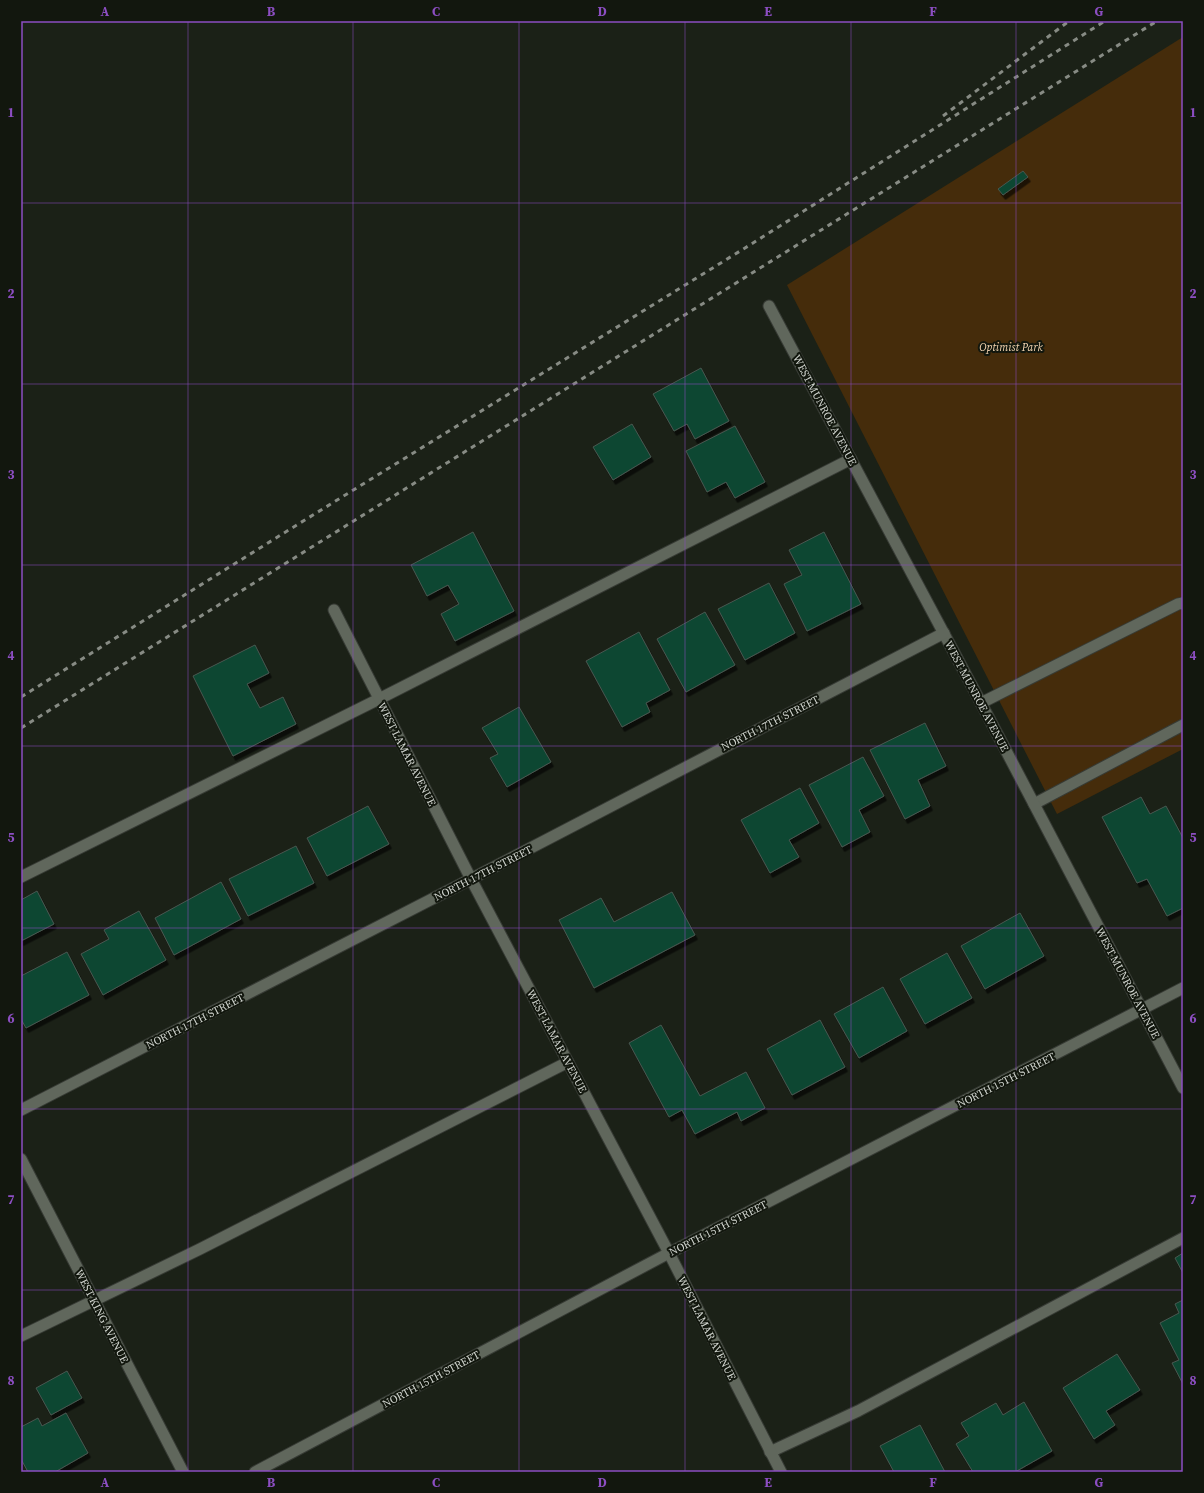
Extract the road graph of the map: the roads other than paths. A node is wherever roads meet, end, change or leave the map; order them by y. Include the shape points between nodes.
1 (769, 306) dead end
2 (851, 459) junction
3 (1183, 603) edge
4 (334, 610) dead end
5 (944, 633) junction
6 (379, 699) junction
7 (981, 703) junction
8 (1183, 725) edge
9 (1034, 804) junction
10 (21, 876) edge
11 (471, 879) junction
12 (1183, 988) edge
13 (1143, 1009) junction
14 (568, 1062) junction
15 (1183, 1088) edge
16 (21, 1110) edge
17 (21, 1159) edge
18 (1183, 1238) edge
19 (669, 1253) junction
20 (94, 1300) junction
21 (21, 1336) edge
22 (770, 1452) junction
23 (183, 1472) edge
24 (255, 1472) edge
25 (781, 1472) edge

1 - 2 street, WEST MUNROE AVENUE
2 - 5 street, WEST MUNROE AVENUE
2 - 6 street
3 - 7 street
4 - 6 street, WEST LAMAR AVENUE
5 - 7 street, WEST MUNROE AVENUE
5 - 11 street, NORTH 17TH STREET
6 - 10 street
6 - 11 street, WEST LAMAR AVENUE
7 - 9 street, WEST MUNROE AVENUE
8 - 9 street
9 - 13 street, WEST MUNROE AVENUE
11 - 14 street, WEST LAMAR AVENUE
11 - 16 street, NORTH 17TH STREET
12 - 13 street, NORTH 15TH STREET
13 - 15 street, WEST MUNROE AVENUE
13 - 19 street, NORTH 15TH STREET
14 - 19 street, WEST LAMAR AVENUE
14 - 20 street
17 - 20 street, WEST KING AVENUE
18 - 22 street via 858,1412
19 - 22 street, WEST LAMAR AVENUE
19 - 24 street, NORTH 15TH STREET
20 - 21 street
20 - 23 street, WEST KING AVENUE
22 - 25 street, WEST LAMAR AVENUE

